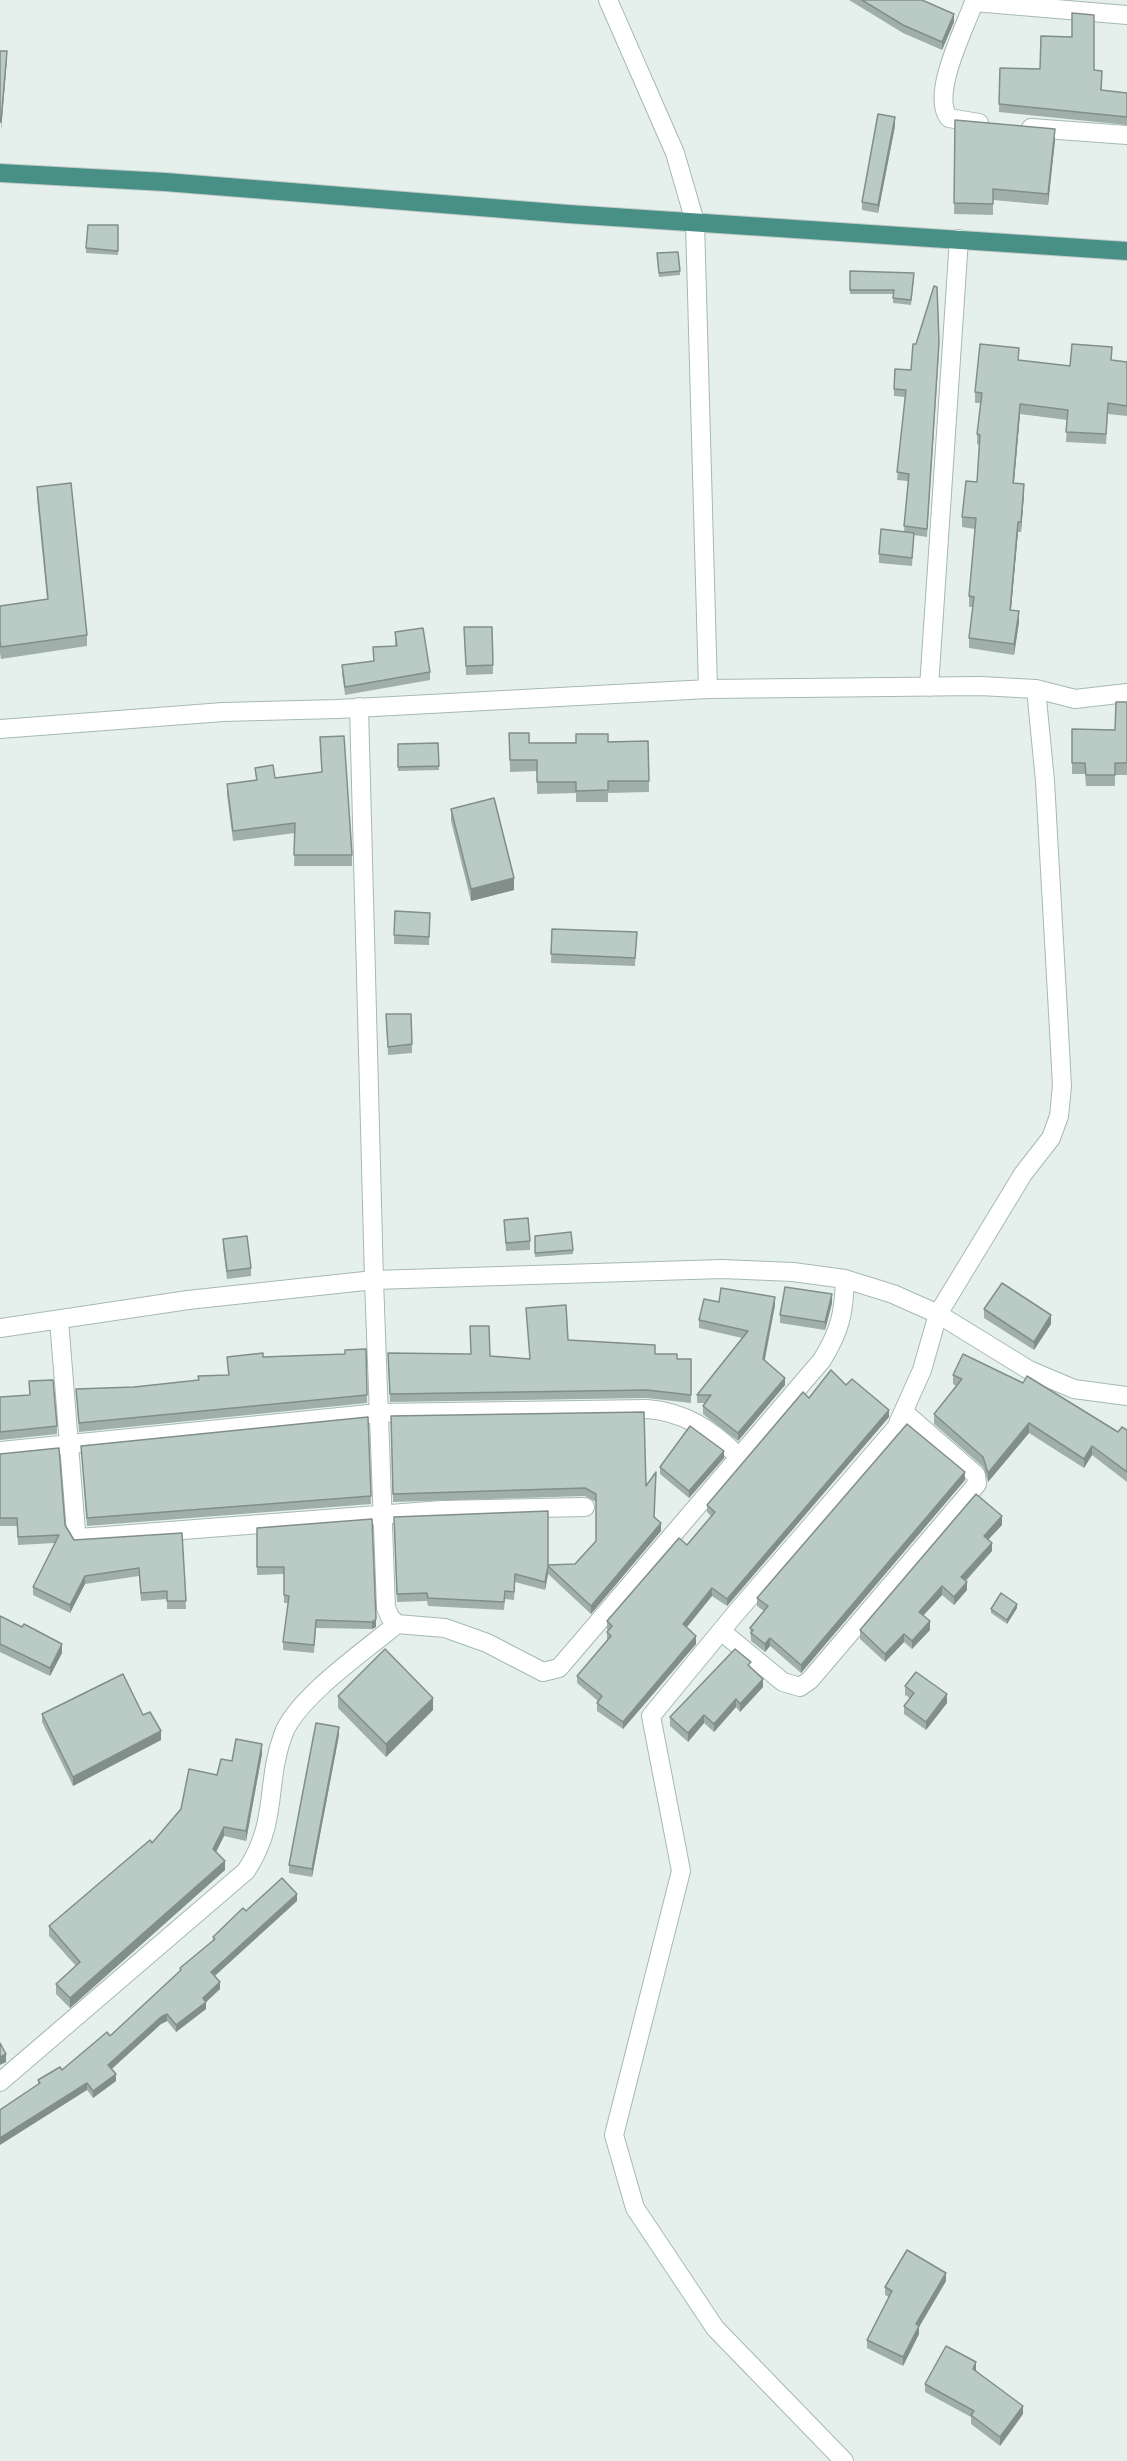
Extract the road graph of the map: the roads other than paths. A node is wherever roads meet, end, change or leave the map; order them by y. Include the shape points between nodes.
1 (608, 0) edge
2 (974, 1) edge
3 (1127, 15) edge
4 (996, 125) edge
5 (1015, 127) edge
6 (1127, 135) edge
7 (0, 172) edge
8 (695, 222) junction
9 (959, 239) junction
10 (1127, 251) edge
11 (929, 687) junction
12 (708, 689) junction
13 (1036, 689) junction
14 (1127, 693) edge
15 (359, 707) junction
16 (0, 729) edge
17 (374, 1280) junction
18 (845, 1280) junction
19 (938, 1314) junction
20 (58, 1320) junction
21 (0, 1328) edge
22 (1127, 1396) edge
23 (379, 1413) junction
24 (905, 1413) junction
25 (69, 1446) junction
26 (0, 1451) edge
27 (738, 1456) junction
28 (585, 1507) dead end
29 (382, 1515) junction
30 (397, 1624) junction
31 (721, 1631) junction
32 (0, 2082) edge
33 (844, 2461) edge

1 - 8 street via 675,153
2 - 3 street
2 - 4 street via 949,66 943,103 950,118
5 - 6 street
7 - 8 highway
8 - 9 highway
8 - 12 street
9 - 10 highway
9 - 11 street
11 - 12 street
11 - 13 street
12 - 15 street
13 - 14 street via 1075,699
13 - 19 street via 1060,1042 1059,1116 1051,1138 1023,1174
15 - 16 street via 223,712
15 - 17 street
17 - 18 street via 722,1269 793,1272
17 - 20 street via 188,1300
17 - 23 street
18 - 19 street
18 - 27 street via 844,1313 835,1340
19 - 22 street via 1029,1370 1074,1389
19 - 24 street
20 - 21 street
20 - 25 street
23 - 25 street
23 - 27 street via 665,1410 699,1424
23 - 29 street
24 - 31 street
24 - 31 street via 976,1475 977,1484 949,1519 800,1687 783,1682
25 - 26 street
25 - 29 street via 76,1534 82,1539
27 - 30 street via 568,1660 552,1672 537,1670 462,1633
28 - 29 street
29 - 30 street via 386,1608
30 - 32 street via 291,1718 278,1758 268,1827 259,1852 246,1871
31 - 33 street via 651,1716 681,1871 614,2135 635,2208 715,2328

